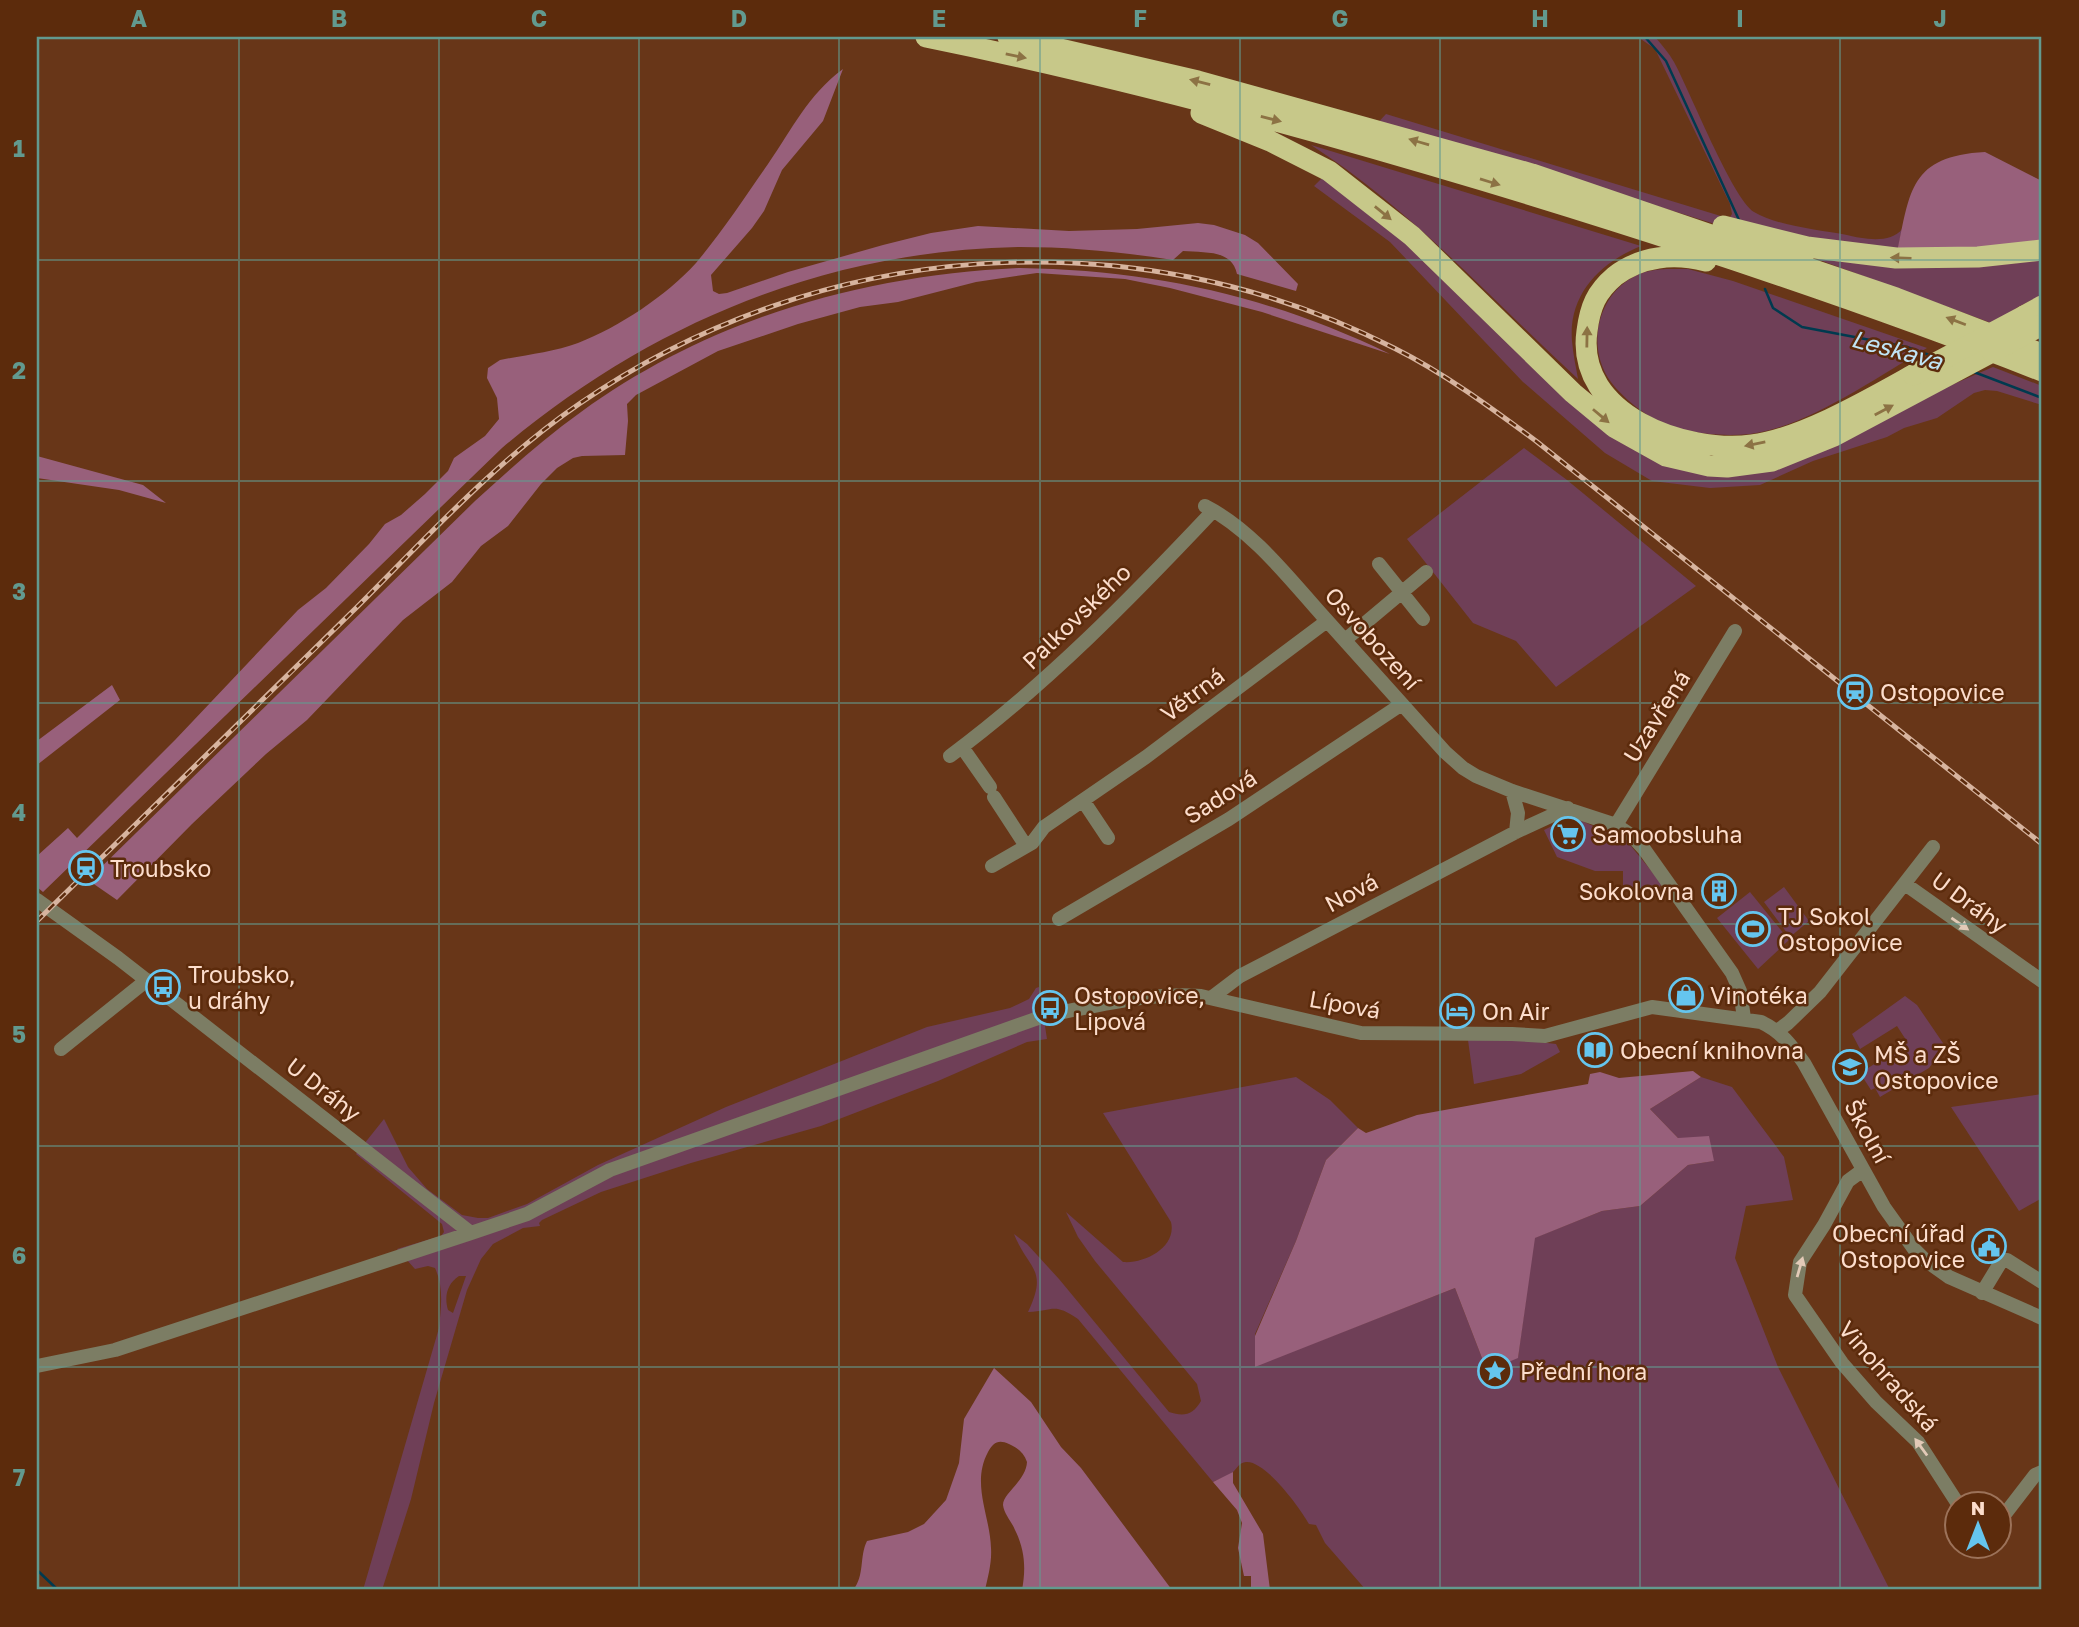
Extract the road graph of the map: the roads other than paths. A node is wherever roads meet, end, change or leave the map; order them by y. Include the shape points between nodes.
1 (926, 37) edge
2 (1008, 37) edge
3 (1063, 66) junction
4 (1532, 174) junction
5 (2042, 250) edge
6 (1773, 273) junction
7 (2036, 316) edge
8 (2042, 354) edge
9 (2042, 371) edge
10 (1827, 430) junction
11 (1209, 508) joint
12 (1379, 564) dead end
13 (1426, 572) dead end
14 (1401, 592) junction
15 (1423, 619) dead end
16 (1327, 621) junction
17 (1735, 631) dead end
18 (1345, 640) junction
19 (1402, 704) junction
20 (1516, 795) junction
21 (1084, 802) junction
22 (1568, 808) junction
23 (1616, 825) junction
24 (1520, 828) junction
25 (1108, 838) dead end
26 (1026, 846) junction
27 (1933, 847) dead end
28 (992, 866) dead end
29 (1905, 884) junction
30 (43, 904) edge
31 (1059, 919) dead end
32 (147, 981) junction
33 (2042, 981) edge
34 (1211, 998) junction
35 (1705, 1013) joint
36 (1744, 1018) junction
37 (1777, 1031) junction
38 (61, 1049) dead end
39 (1863, 1170) junction
40 (471, 1233) junction
41 (2042, 1282) edge
42 (1982, 1293) junction
43 (2041, 1311) edge
44 (37, 1366) edge
45 (2042, 1472) edge
46 (1949, 1490) edge
47 (2012, 1505) edge

1 -> 3 highway
4 -> 2 highway via 1198,81
3 -> 6 highway via 1329,134 1626,223
3 -> 10 highway via 1208,115 1329,171 1412,236 1573,393 1614,427 1666,456 1709,466 1749,465 1772,461
5 -> 4 highway via 1951,259 1849,254 1728,228 1602,189
8 -> 4 highway via 1896,298
6 - 9 highway
10 -> 6 highway via 1755,445 1693,444 1641,425 1601,388 1590,365 1586,339 1589,312 1596,295 1628,266 1644,260 1689,257
7 - 10 highway, bridge via 1913,375
10 -> 7 highway, bridge via 1934,383
11 - 16 street, Osvobození via 1236,526
11 - 26 street, Palkovského via 1061,665 956,751 992,792
12 - 14 street
13 - 14 street
14 - 15 street
14 - 18 street
16 - 18 street, Osvobození
16 - 21 street, Větrná
17 - 23 street, Uzavřená
18 - 19 street, Osvobození
19 - 20 street, Osvobození via 1463,768
19 - 31 street, Sadová via 1229,819
20 - 22 street, Osvobození
20 - 24 street
21 - 25 street
21 - 26 street, Větrná via 1044,827
22 - 23 street, Osvobození
22 - 24 street, Nová
23 - 36 street, Osvobození via 1644,849 1732,973
24 - 34 street, Nová via 1240,976
26 - 28 street, Větrná
27 - 29 street
29 -> 33 street, U Dráhy
29 - 37 street via 1820,992
30 - 32 street, U Dráhy
32 - 38 street
32 - 40 street, U Dráhy
34 - 35 street, Lípová via 1378,1035 1545,1037 1652,1007
34 - 40 street, Lípová via 1178,995 1044,1016 610,1170 527,1214
35 - 36 street, Školní
36 - 37 street, Školní
37 - 39 street, Školní via 1806,1066
39 - 42 street, Školní via 1895,1225 1925,1260
46 -> 39 street, Vinohradská via 1919,1442 1842,1363 1795,1296 1800,1262 1848,1181
40 - 44 street, Lípová via 115,1350
41 - 42 street via 2002,1259
42 - 43 street, Školní
45 - 47 street

